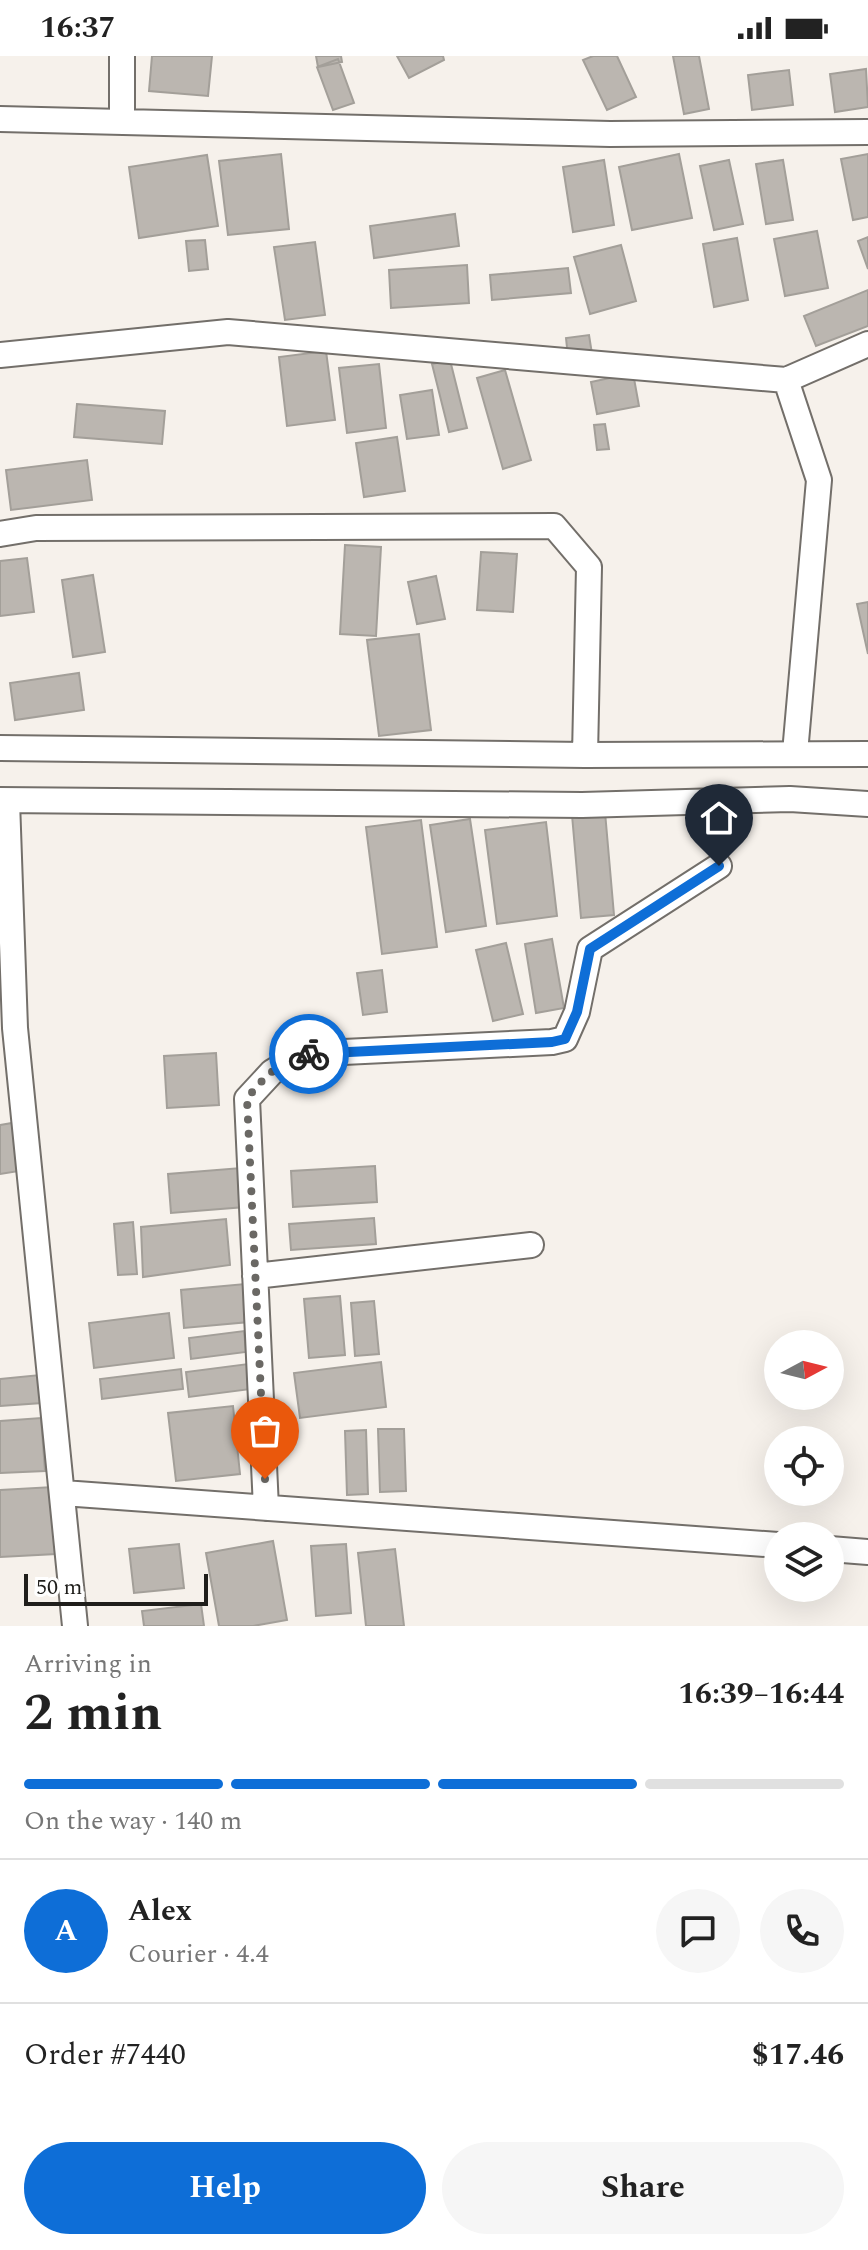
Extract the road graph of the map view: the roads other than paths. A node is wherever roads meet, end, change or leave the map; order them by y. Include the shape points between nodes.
1 (122, 56) edge
2 (0, 119) edge
3 (122, 122) junction
4 (868, 132) edge
5 (868, 344) edge
6 (0, 355) edge
7 (786, 380) junction
8 (0, 534) edge
9 (0, 748) edge
10 (795, 753) junction
11 (868, 754) edge
12 (585, 755) junction
13 (3, 800) edge
14 (868, 804) edge
15 (719, 866) dead end
16 (531, 1245) dead end
17 (255, 1276) junction
18 (63, 1493) junction
19 (266, 1508) junction
20 (764, 1544) edge
21 (844, 1550) edge
22 (868, 1552) edge
23 (75, 1626) edge

1 - 3 street
2 - 3 street
3 - 4 street via 610,134
5 - 7 street
6 - 7 street via 228,332
7 - 10 street via 819,480
8 - 12 street via 36,528 554,526 589,567
9 - 12 street
10 - 11 street
10 - 12 street
13 - 14 street via 582,805 790,799
13 - 18 street via 15,1028
15 - 17 street via 590,949 577,1012 565,1039 302,1054 272,1072 247,1099
16 - 17 street
17 - 19 street
18 - 19 street
18 - 23 street
19 - 20 street
21 - 22 street

